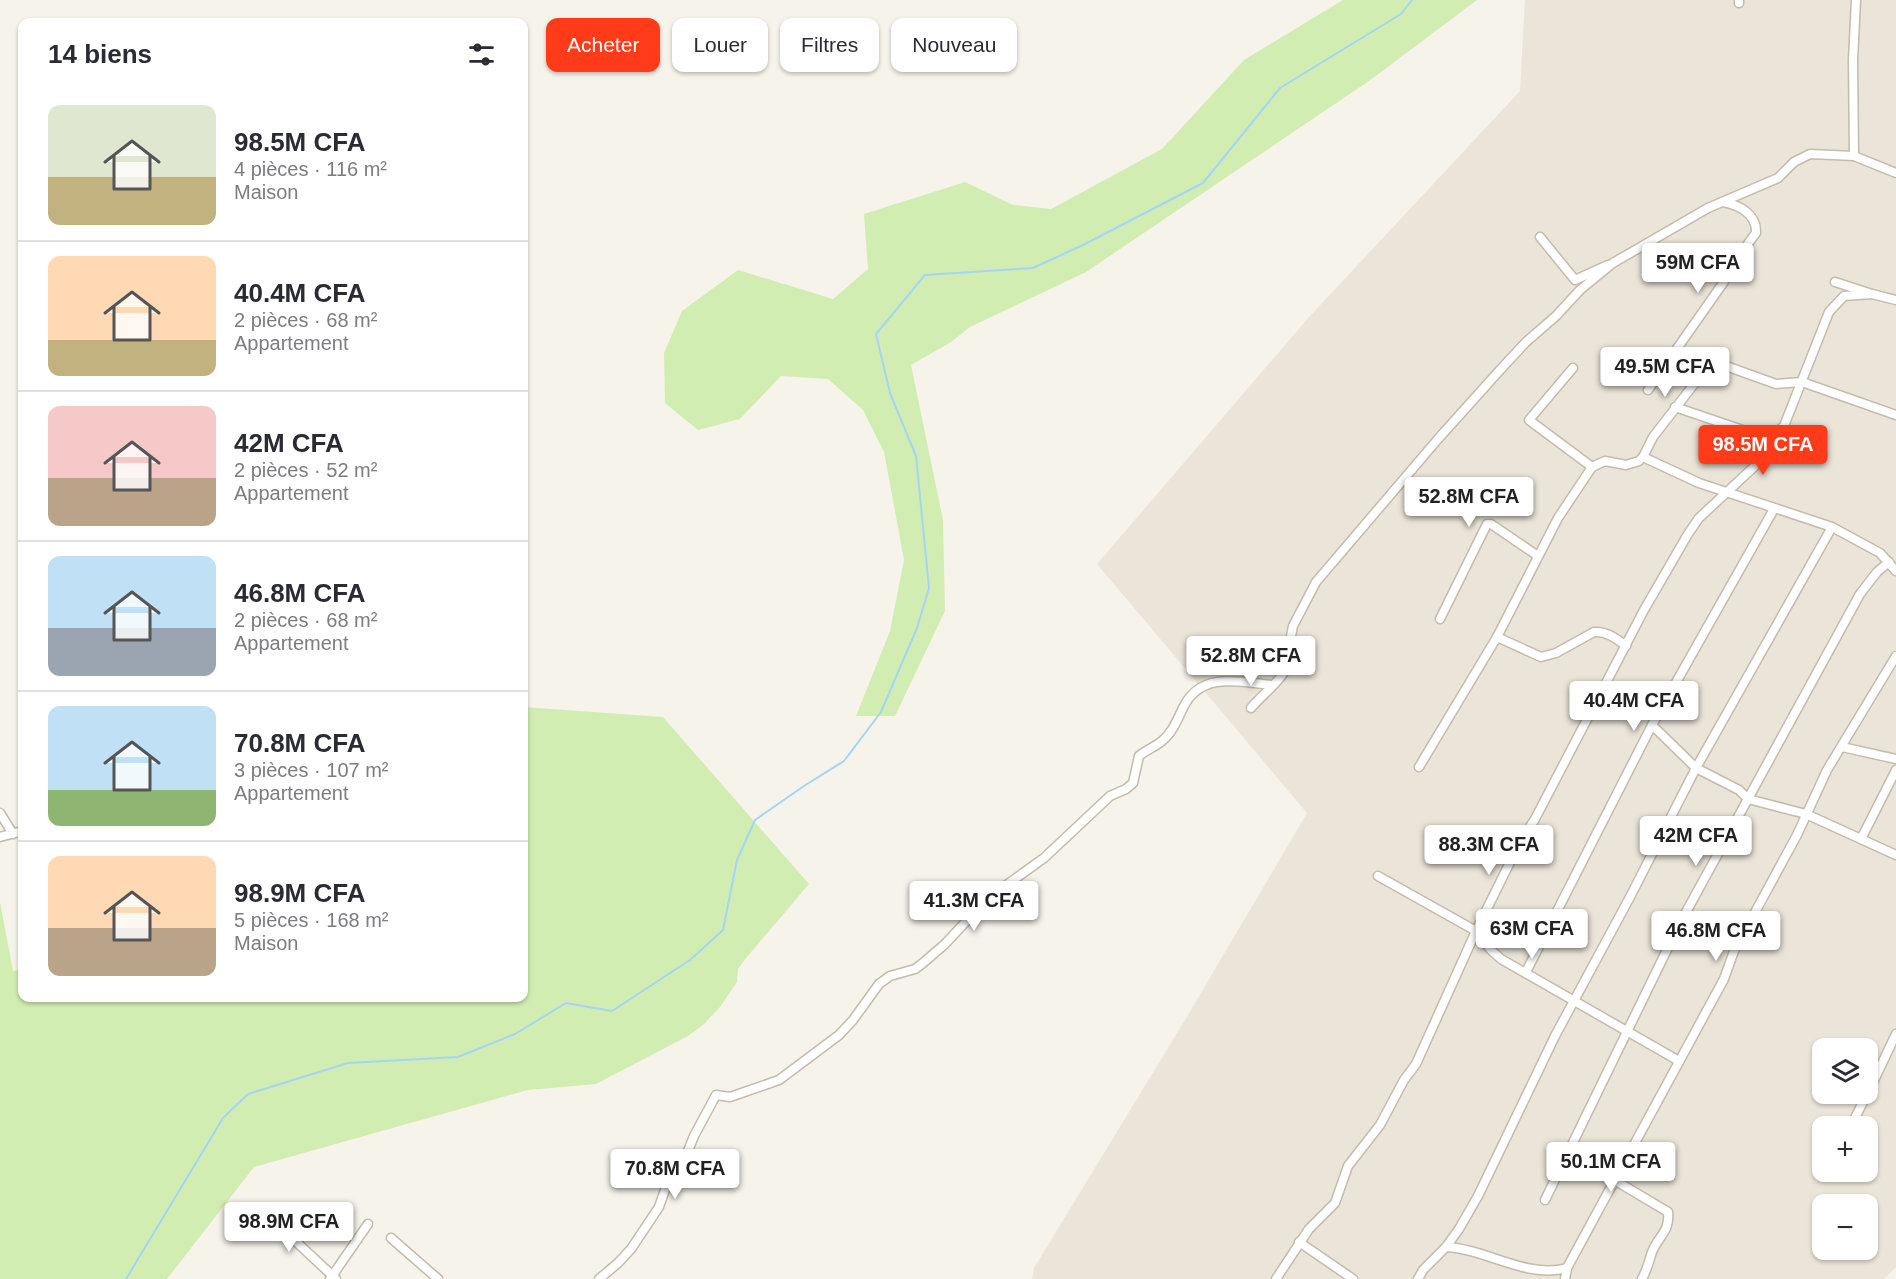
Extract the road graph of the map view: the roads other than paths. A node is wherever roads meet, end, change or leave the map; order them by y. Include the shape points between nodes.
1 (1856, 0) edge
2 (1854, 156) junction
3 (1896, 173) edge
4 (1723, 202) junction
5 (1540, 237) dead end
6 (1613, 263) junction
7 (1835, 282) dead end
8 (1872, 294) junction
9 (1896, 300) edge
10 (1573, 368) dead end
11 (1803, 382) junction
12 (1648, 390) dead end
13 (1675, 407) junction
14 (1896, 415) edge
15 (1766, 438) junction
16 (1643, 457) junction
17 (1592, 467) junction
18 (1725, 492) junction
19 (1774, 509) junction
20 (1832, 527) junction
21 (1538, 556) junction
22 (1889, 562) junction
23 (1896, 571) edge
24 (1440, 619) dead end
25 (1497, 637) junction
26 (1626, 646) junction
27 (1896, 656) edge
28 (1272, 685) junction
29 (1251, 708) dead end
30 (1652, 725) junction
31 (1842, 747) junction
32 (1896, 759) edge
33 (1419, 767) dead end
34 (1696, 768) junction
35 (1896, 770) edge
36 (1748, 799) junction
37 (0, 813) edge
38 (1806, 814) junction
39 (18, 832) edge
40 (13, 834) junction
41 (0, 837) edge
42 (1861, 839) junction
43 (1896, 855) edge
44 (1378, 876) dead end
45 (1476, 931) junction
46 (1526, 972) junction
47 (1573, 1001) junction
48 (1627, 1030) junction
49 (1896, 1034) edge
50 (1679, 1061) junction
51 (1878, 1071) edge
52 (1566, 1155) junction
53 (1616, 1180) junction
54 (1545, 1200) dead end
55 (260, 1208) dead end
56 (368, 1224) dead end
57 (392, 1238) dead end
58 (1299, 1242) junction
59 (1446, 1247) junction
60 (1567, 1268) junction
61 (332, 1278) edge
62 (438, 1279) edge
63 (599, 1279) edge
64 (1276, 1279) edge
65 (1353, 1279) edge
66 (1418, 1279) edge
67 (1565, 1279) edge
68 (1642, 1279) edge

1 - 2 street
2 - 3 street
2 - 4 street via 1810,154 1794,162 1778,178
4 - 6 street
4 - 12 street via 1748,212 1756,233
5 - 6 street via 1575,280
6 - 28 street via 1526,342 1322,574 1293,626 1284,672
7 - 8 street
8 - 9 street
8 - 11 street via 1844,296 1834,305
10 - 17 street via 1529,420
11 - 13 street via 1776,384 1712,361
11 - 14 street
11 - 15 street via 1784,426
13 - 15 street
13 - 16 street
15 - 18 street via 1756,465
16 - 17 street via 1626,465 1605,461
16 - 18 street
17 - 21 street
18 - 19 street
18 - 26 street via 1688,534
19 - 20 street
19 - 30 street
20 - 22 street
20 - 34 street
21 - 24 street via 1487,524
21 - 25 street
22 - 23 street
22 - 36 street via 1860,594
25 - 26 street via 1541,657 1594,632 1615,637
25 - 33 street
26 - 45 street
27 - 31 street
28 - 29 street
28 - 63 street via 1224,681 1204,685 1186,702 1162,741 1138,756 1133,783 1110,796 1044,858 987,899 923,963 879,984 840,1035 779,1080 730,1097 716,1095 684,1161 667,1184 659,1207 631,1249
30 - 34 street
30 - 46 street
31 - 32 street
31 - 38 street
34 - 36 street via 1739,790
34 - 47 street
35 - 42 street
36 - 38 street
36 - 48 street
37 - 40 street
38 - 42 street
38 - 50 street
39 - 40 street
40 - 41 street
42 - 43 street
44 - 45 street
45 - 46 street via 1501,959
45 - 58 street via 1416,1064 1380,1125 1348,1166 1335,1203
46 - 47 street
47 - 48 street
47 - 59 street via 1478,1196
48 - 50 street
48 - 52 street
49 - 51 street
50 - 53 street
52 - 53 street
52 - 54 street
53 - 60 street
53 - 68 street via 1668,1212 1666,1231 1652,1252
55 - 61 street
56 - 61 street
57 - 62 street
58 - 64 street
58 - 65 street
59 - 60 street via 1538,1270
59 - 66 street
60 - 67 street

